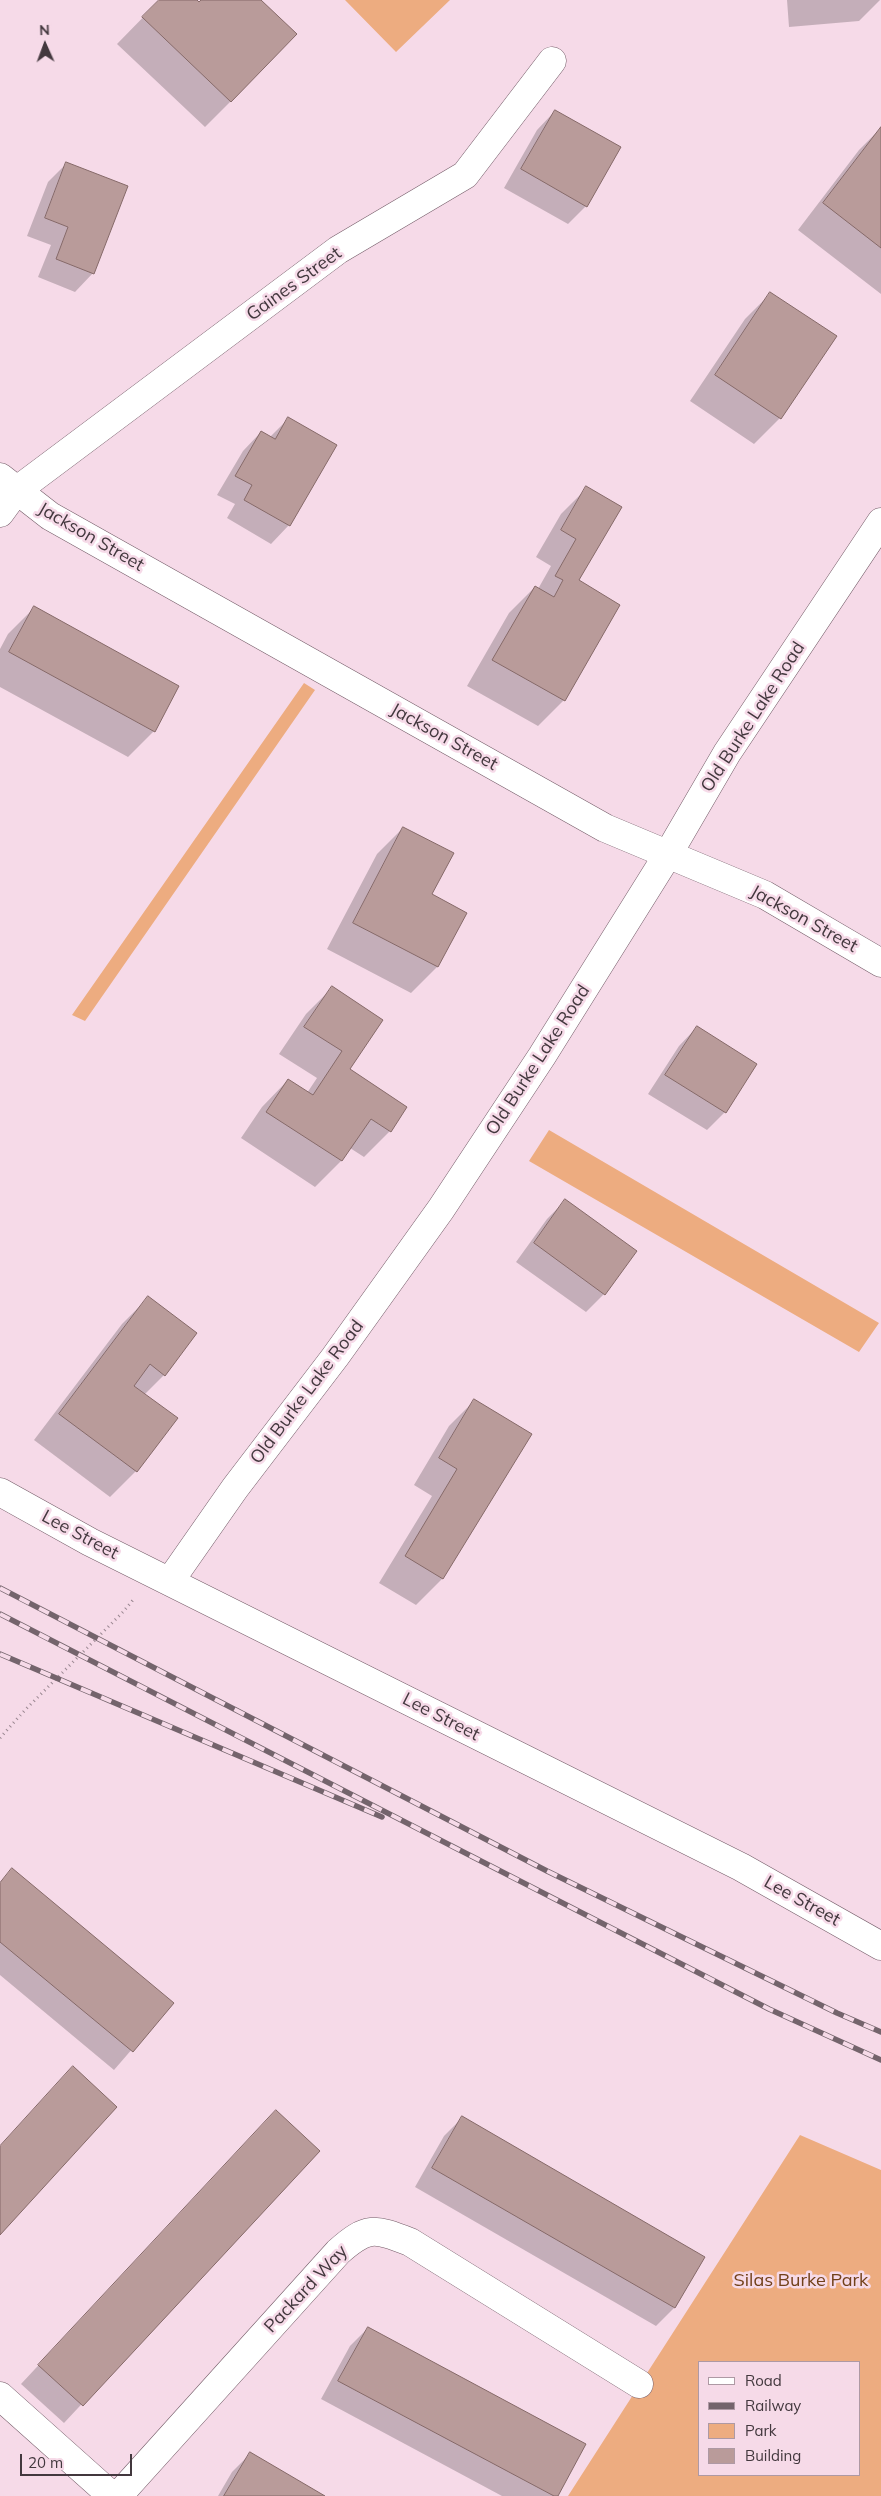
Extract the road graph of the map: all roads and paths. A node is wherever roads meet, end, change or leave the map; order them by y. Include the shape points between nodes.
1 (552, 61) dead end
2 (8, 484) edge
3 (0, 513) edge
4 (881, 522) edge
5 (667, 856) junction
6 (881, 963) edge
7 (0, 1492) edge
8 (162, 1577) junction
9 (0, 1738) edge
10 (881, 1946) edge
11 (640, 2384) dead end
12 (0, 2396) edge
13 (112, 2496) edge
14 (118, 2496) edge

1 - 2 street, Gaines Street via 465,175 338,250
2 - 3 street, Gaines Street
2 - 5 street, Jackson Street via 59,521 596,824
4 - 5 street, Old Burke Lake Road via 727,753
5 - 6 street, Jackson Street via 765,895
5 - 8 street, Old Burke Lake Road via 542,1056 441,1209 335,1357
7 - 8 street, Lee Street
8 - 9 path via 123,1612
8 - 10 street, Lee Street via 741,1867
11 - 14 street, Packard Way via 410,2242 383,2232 358,2234 338,2252
12 - 13 street

